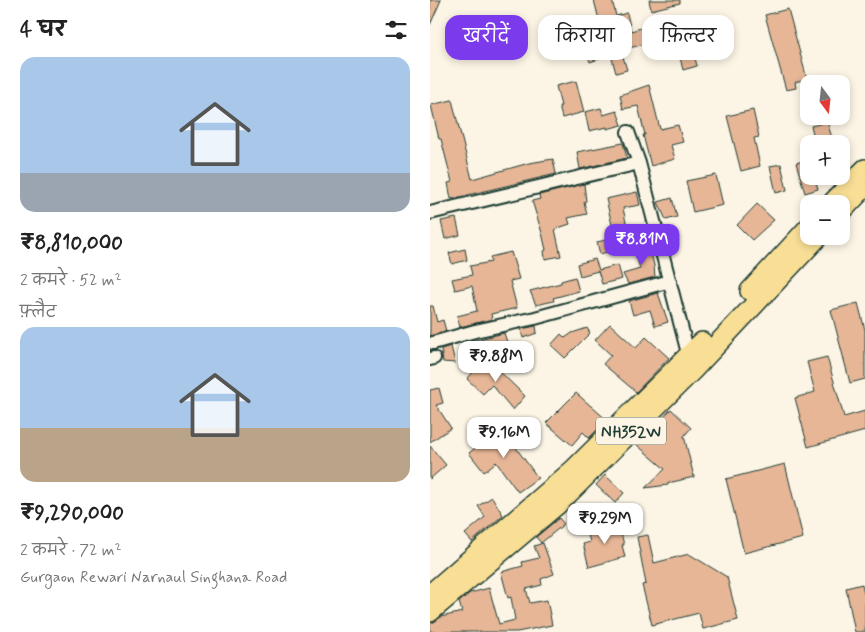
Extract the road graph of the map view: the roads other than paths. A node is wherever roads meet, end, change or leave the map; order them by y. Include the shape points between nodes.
1 (628, 132) dead end
2 (639, 163) junction
3 (865, 169) edge
4 (865, 188) edge
5 (840, 195) edge
6 (850, 203) edge
7 (430, 213) edge
8 (800, 237) edge
9 (810, 245) edge
10 (670, 281) junction
11 (433, 343) dead end
12 (691, 364) junction
13 (430, 594) edge
14 (430, 612) edge

1 - 2 street
2 - 7 street
2 - 10 street
3 - 5 highway
4 - 6 highway
8 - 12 highway, NH352W
9 - 12 highway, NH352W
10 - 11 street
10 - 12 street
12 - 13 highway, NH352W
12 - 14 highway, NH352W via 558,504

